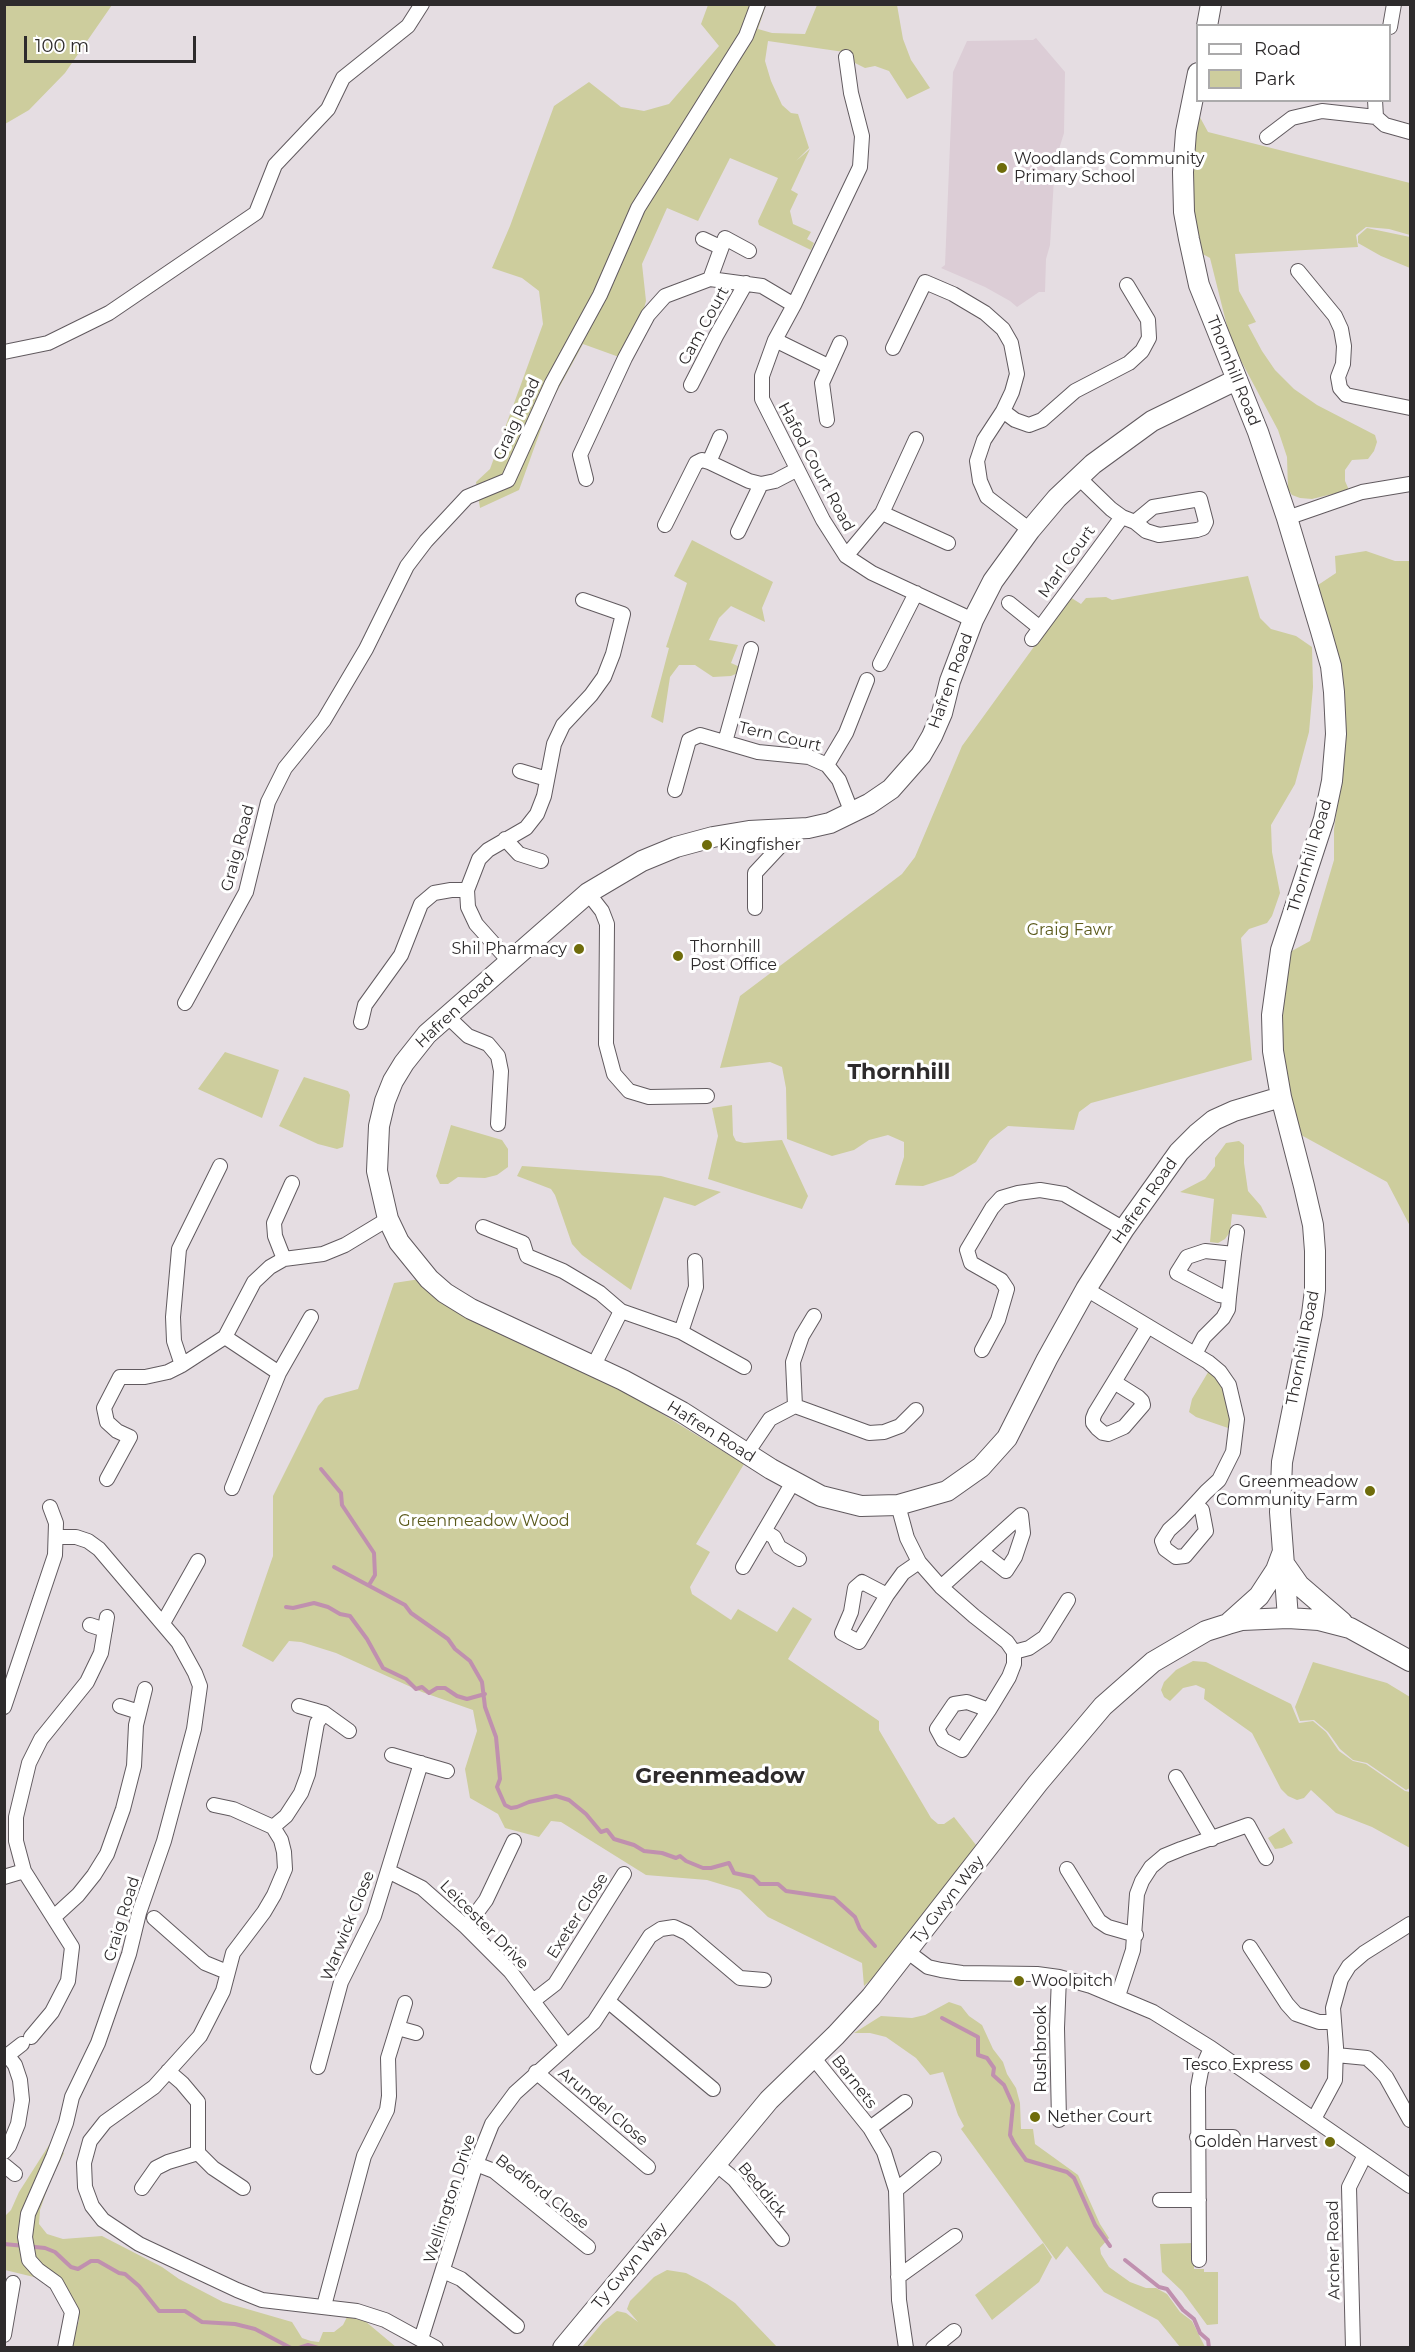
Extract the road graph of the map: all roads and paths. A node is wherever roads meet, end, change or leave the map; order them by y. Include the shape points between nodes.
1 (422, 4) edge
2 (758, 4) edge
3 (1211, 4) edge
4 (1394, 4) edge
5 (1207, 24) edge
6 (1390, 24) edge
7 (846, 57) dead end
8 (1196, 78) edge
9 (1375, 102) edge
10 (1376, 117) junction
11 (1410, 132) edge
12 (1267, 137) dead end
13 (703, 239) dead end
14 (720, 248) junction
15 (749, 251) dead end
16 (1298, 271) dead end
17 (710, 279) junction
18 (746, 283) junction
19 (1127, 285) dead end
20 (794, 305) junction
21 (775, 340) junction
22 (840, 343) dead end
23 (893, 348) dead end
24 (4, 352) edge
25 (828, 366) junction
26 (1236, 380) junction
27 (691, 385) dead end
28 (1410, 408) edge
29 (1003, 411) junction
30 (827, 420) dead end
31 (720, 437) dead end
32 (916, 439) dead end
33 (709, 462) junction
34 (796, 470) junction
35 (1078, 477) junction
36 (586, 479) dead end
37 (761, 484) junction
38 (1410, 484) edge
39 (882, 513) junction
40 (1287, 518) junction
41 (1128, 520) junction
42 (665, 525) dead end
43 (1030, 530) junction
44 (738, 532) dead end
45 (948, 543) dead end
46 (846, 556) junction
47 (916, 593) junction
48 (583, 600) dead end
49 (1009, 603) dead end
50 (973, 620) junction
51 (751, 649) dead end
52 (880, 664) dead end
53 (867, 680) dead end
54 (725, 742) junction
55 (827, 765) junction
56 (520, 771) dead end
57 (547, 779) junction
58 (675, 790) dead end
59 (852, 813) junction
60 (787, 830) junction
61 (505, 839) junction
62 (541, 861) dead end
63 (468, 890) junction
64 (588, 893) junction
65 (756, 908) dead end
66 (510, 961) junction
67 (185, 1003) dead end
68 (447, 1016) junction
69 (362, 1022) dead end
70 (707, 1096) dead end
71 (1281, 1097) junction
72 (498, 1124) dead end
73 (220, 1166) dead end
74 (292, 1182) dead end
75 (388, 1219) junction
76 (483, 1227) dead end
77 (1124, 1229) junction
78 (1236, 1232) dead end
79 (1234, 1254) junction
80 (284, 1259) junction
81 (695, 1261) dead end
82 (1086, 1288) junction
83 (1229, 1297) junction
84 (621, 1311) junction
85 (814, 1316) dead end
86 (311, 1317) dead end
87 (1148, 1326) junction
88 (681, 1332) junction
89 (225, 1338) junction
90 (982, 1350) dead end
91 (1195, 1354) junction
92 (182, 1365) junction
93 (594, 1365) junction
94 (744, 1367) dead end
95 (279, 1373) junction
96 (1114, 1382) dead end
97 (795, 1406) junction
98 (916, 1410) dead end
99 (747, 1454) junction
100 (107, 1479) dead end
101 (794, 1482) junction
102 (232, 1488) dead end
103 (1195, 1504) dead end
104 (898, 1505) junction
105 (51, 1507) dead end
106 (764, 1531) junction
107 (57, 1537) junction
108 (982, 1552) dead end
109 (1283, 1557) junction
110 (799, 1559) dead end
111 (198, 1561) dead end
112 (919, 1562) junction
113 (742, 1567) dead end
114 (941, 1587) junction
115 (887, 1595) dead end
116 (1068, 1600) dead end
117 (1288, 1618) junction
118 (163, 1623) junction
119 (1228, 1624) junction
120 (90, 1625) dead end
121 (1350, 1628) junction
122 (1014, 1652) junction
123 (1410, 1661) edge
124 (146, 1689) dead end
125 (120, 1706) dead end
126 (299, 1706) dead end
127 (4, 1707) edge
128 (989, 1710) dead end
129 (139, 1712) junction
130 (324, 1713) junction
131 (349, 1731) dead end
132 (392, 1755) dead end
133 (421, 1763) junction
134 (447, 1772) dead end
135 (1176, 1777) dead end
136 (214, 1805) dead end
137 (273, 1827) junction
138 (1212, 1839) junction
139 (514, 1841) dead end
140 (1266, 1858) dead end
141 (1066, 1869) dead end
142 (24, 1870) junction
143 (388, 1871) junction
144 (624, 1874) dead end
145 (4, 1876) edge
146 (54, 1917) junction
147 (154, 1918) dead end
148 (1410, 1924) edge
149 (466, 1927) junction
150 (1136, 1935) junction
151 (1250, 1947) dead end
152 (908, 1952) junction
153 (227, 1972) junction
154 (1059, 1977) junction
155 (764, 1980) dead end
156 (1118, 1996) junction
157 (533, 2001) junction
158 (609, 2002) junction
159 (405, 2003) dead end
160 (1333, 2022) junction
161 (398, 2028) junction
162 (416, 2033) dead end
163 (567, 2046) junction
164 (1211, 2048) junction
165 (1336, 2055) junction
166 (812, 2056) junction
167 (6, 2057) edge
168 (318, 2067) dead end
169 (168, 2072) junction
170 (536, 2072) junction
171 (712, 2089) dead end
172 (905, 2102) dead end
173 (1314, 2119) junction
174 (1059, 2120) dead end
175 (1410, 2120) edge
176 (870, 2128) junction
177 (1197, 2137) junction
178 (1233, 2137) dead end
179 (4, 2152) edge
180 (198, 2153) junction
181 (1365, 2156) junction
182 (934, 2159) dead end
183 (476, 2164) junction
184 (716, 2164) junction
185 (648, 2167) dead end
186 (1410, 2186) edge
187 (142, 2188) dead end
188 (243, 2188) dead end
189 (896, 2190) junction
190 (1160, 2200) dead end
191 (1198, 2200) junction
192 (955, 2236) dead end
193 (782, 2239) dead end
194 (588, 2247) dead end
195 (1199, 2260) dead end
196 (443, 2271) junction
197 (898, 2277) junction
198 (13, 2283) dead end
199 (324, 2306) junction
200 (518, 2326) dead end
201 (954, 2331) dead end
202 (4, 2335) edge
203 (421, 2339) junction
204 (64, 2348) edge
205 (436, 2348) edge
206 (563, 2348) edge
207 (906, 2348) edge
208 (933, 2348) edge
209 (1353, 2348) edge

1 - 24 street via 408,26 343,78 328,109 275,165 256,213 109,313 48,343
2 - 67 street, Graig Road via 746,36 638,208 600,295 552,383 508,480 467,497 426,541 407,566 366,649 324,720 285,768 268,802 246,892
3 - 5 street
4 - 6 street
7 - 20 street, Hafod Court Road via 862,136 860,167
8 - 26 street, Thornhill Road via 1186,132 1184,212 1199,285
9 - 10 street
10 - 11 street via 1385,125
10 - 12 street via 1322,111 1292,118
13 - 14 street
14 - 15 street via 724,238
14 - 17 street
16 - 28 street via 1341,329 1340,388 1346,395
17 - 18 street
17 - 36 street via 665,296 648,315 580,455
18 - 20 street via 762,286
18 - 27 street, Cam Court
19 - 29 street via 1148,320 1149,338 1142,351 1129,363 1075,391 1042,420 1029,425
20 - 21 street, Hafod Court Road
21 - 25 street
21 - 34 street, Hafod Court Road via 762,376 762,399
22 - 25 street
23 - 29 street via 925,282 953,294 985,313 1003,329 1011,343 1017,374
25 - 30 street via 822,383
26 - 35 street, Hafren Road via 1152,421
26 - 40 street, Thornhill Road
29 - 43 street via 984,440 977,461 980,481 987,497
31 - 33 street
32 - 39 street
33 - 37 street
33 - 42 street via 696,463
34 - 37 street
34 - 46 street, Hafod Court Road
35 - 41 street, Marl Court
35 - 43 street, Hafren Road
37 - 44 street
38 - 40 street via 1362,492
39 - 45 street
39 - 46 street
40 - 71 street, Thornhill Road via 1330,666 1335,734 1324,819 1281,950 1274,991 1273,1051
41 - 41 street, Marl Court via 1159,535 1197,530 1206,522 1203,504 1192,498 1153,507
41 - 49 street, Marl Court via 1036,633
43 - 50 street, Hafren Road via 993,581
46 - 47 street, Hafod Court Road
47 - 50 street, Hafod Court Road
47 - 52 street
48 - 57 street via 623,614 604,677 563,725 554,744
50 - 59 street, Hafren Road via 942,713 921,755 891,789
51 - 54 street, Tern Court
53 - 55 street, Tern Court via 846,733
54 - 55 street, Tern Court via 758,752 809,757
54 - 58 street, Tern Court via 700,735 689,740
55 - 59 street, Tern Court via 839,780
56 - 57 street
57 - 61 street via 537,814 526,828
59 - 60 street, Hafren Road via 830,823
60 - 64 street, Hafren Road via 749,831 676,847 642,861
60 - 65 street via 783,843 755,873
61 - 62 street via 519,854
61 - 63 street via 479,859
63 - 66 street via 468,907 476,924
63 - 69 street via 434,893 422,904 401,955 365,1005
64 - 66 street, Hafren Road
64 - 70 street via 607,924 606,1044 614,1074 629,1091 649,1097
66 - 68 street, Hafren Road
68 - 72 street via 468,1036 488,1044 498,1056
68 - 75 street, Hafren Road via 409,1055 385,1101 379,1126 377,1171
71 - 77 street, Hafren Road via 1234,1111 1197,1134 1179,1152
71 - 109 street, Thornhill Road via 1312,1225 1316,1275 1282,1462
73 - 92 street via 178,1248 174,1341
74 - 80 street via 274,1223
75 - 80 street via 323,1254
75 - 93 street, Hafren Road via 409,1257 446,1293 471,1309
76 - 84 street via 523,1243 527,1256 563,1271
77 - 82 street, Hafren Road
77 - 90 street via 1064,1194 1040,1190 1001,1198 967,1250 971,1263 1001,1280 1007,1289 998,1320
78 - 79 street
79 - 83 street
79 - 83 street via 1194,1254 1187,1257 1177,1273
80 - 89 street via 254,1282
81 - 88 street via 696,1287
82 - 87 street
82 - 104 street, Hafren Road via 1007,1438 994,1454 947,1491
83 - 91 street via 1223,1318 1204,1337
84 - 88 street
84 - 93 street
85 - 97 street via 793,1362
86 - 95 street
87 - 91 street
87 - 96 street
88 - 94 street
89 - 92 street
89 - 95 street
91 - 103 street via 1220,1372 1229,1385 1237,1419 1233,1452 1226,1468
92 - 100 street via 145,1377 120,1377 104,1408 107,1422 130,1437
93 - 99 street, Hafren Road via 682,1412
95 - 102 street
97 - 98 street via 869,1433 900,1426
97 - 99 street via 770,1419
99 - 101 street, Hafren Road
101 - 104 street, Hafren Road via 821,1496 861,1506
101 - 106 street
104 - 112 street
105 - 107 street
106 - 110 street via 774,1537 779,1547
106 - 113 street
107 - 118 street, Craig Road via 88,1541 99,1549
107 - 127 street via 55,1555
108 - 114 street
109 - 117 street, Thornhill Road
109 - 119 street via 1260,1596
109 - 121 street via 1299,1586
111 - 118 street
112 - 114 street
112 - 115 street via 903,1573
114 - 122 street
116 - 122 street via 1045,1637
117 - 119 street, Ty Gwyn Way
117 - 121 street, Ty Gwyn Way
118 - 204 street, Craig Road via 178,1642 200,1686 194,1729 129,1954 98,2043 72,2097 53,2157 27,2214 29,2260 56,2283 72,2312
119 - 152 street, Ty Gwyn Way via 1206,1631 1153,1662 1103,1706
120 - 142 street via 106,1624 101,1653 87,1682 41,1740 24,1779 16,1817
121 - 123 street, Ty Gwyn Way
122 - 128 street via 1010,1677
124 - 129 street
125 - 129 street
126 - 130 street
129 - 146 street via 134,1766 107,1854 78,1895
130 - 131 street
130 - 137 street via 317,1723 301,1793 286,1816
132 - 133 street
133 - 134 street
133 - 143 street, Warwick Close
135 - 138 street
136 - 137 street
137 - 153 street via 284,1852 285,1869 264,1912 233,1953
138 - 140 street via 1248,1825
138 - 150 street via 1164,1856 1151,1867 1137,1894
139 - 149 street via 486,1900
141 - 150 street via 1099,1921
142 - 145 street
142 - 146 street
143 - 149 street, Leicester Drive via 423,1888
143 - 168 street, Warwick Close via 374,1916 341,1982
144 - 157 street, Exeter Close via 555,1984
146 - 167 street via 72,1947 68,1981 52,2012
147 - 153 street via 205,1963
148 - 160 street via 1349,1966 1336,1993
149 - 157 street, Leicester Drive via 510,1971
150 - 156 street
151 - 160 street via 1296,2014
152 - 154 street via 928,1967 941,1970
152 - 166 street, Ty Gwyn Way via 836,2035
153 - 169 street via 223,1991 205,2027
154 - 156 street
154 - 174 street, Rushbrook
155 - 158 street, Wellington Drive via 740,1978 687,1933 674,1927 650,1936
156 - 164 street via 1153,2012
157 - 163 street, Leicester Drive
158 - 163 street, Wellington Drive
158 - 171 street
159 - 161 street
160 - 165 street
161 - 162 street
161 - 199 street via 388,2058 387,2110 367,2147
163 - 170 street, Wellington Drive
164 - 173 street
164 - 177 street via 1198,2087
165 - 173 street via 1335,2080
165 - 175 street via 1367,2058 1386,2077
166 - 176 street, Barnets
166 - 184 street, Ty Gwyn Way
167 - 179 street via 15,2065 22,2100 18,2124
169 - 180 street via 198,2102
169 - 199 street via 154,2087 105,2122 90,2142 84,2163 85,2187 92,2206 103,2220 139,2244 237,2290 262,2300
170 - 183 street, Wellington Drive via 492,2124
170 - 185 street, Arundel Close
172 - 176 street, Barnets
173 - 181 street
176 - 189 street, Barnets via 884,2152
177 - 178 street
177 - 191 street
180 - 187 street via 156,2168
180 - 188 street
181 - 186 street
181 - 209 street, Archer Road via 1349,2187
182 - 189 street
183 - 194 street, Bedford Close via 494,2171
183 - 196 street, Wellington Drive
184 - 193 street, Beddick via 734,2179
184 - 206 street, Ty Gwyn Way
189 - 197 street, Barnets
190 - 191 street
191 - 195 street
192 - 197 street
196 - 200 street via 461,2279
196 - 203 street, Wellington Drive
197 - 207 street, Barnets
198 - 202 street
199 - 203 street via 385,2320
201 - 208 street
203 - 205 street

